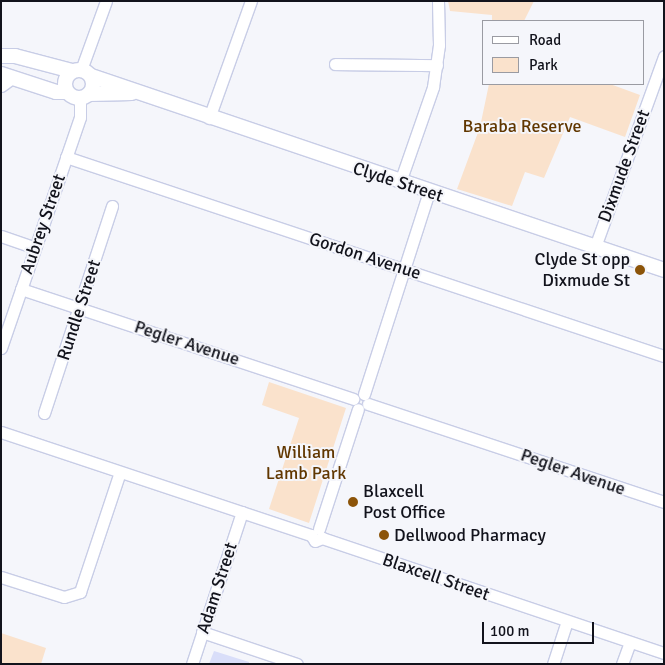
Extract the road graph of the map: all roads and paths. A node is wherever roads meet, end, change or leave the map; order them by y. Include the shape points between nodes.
1 (106, 1) edge
2 (251, 1) edge
3 (438, 1) edge
4 (1, 56) edge
5 (664, 56) edge
6 (335, 64) dead end
7 (437, 64) junction
8 (82, 72) junction
9 (5, 79) edge
10 (67, 92) junction
11 (132, 93) junction
12 (85, 96) junction
13 (209, 118) junction
14 (66, 157) junction
15 (400, 182) junction
16 (429, 192) junction
17 (112, 206) dead end
18 (1, 236) edge
19 (595, 247) junction
20 (35, 248) junction
21 (404, 268) junction
22 (664, 270) edge
23 (22, 289) junction
24 (80, 308) junction
25 (1, 348) edge
26 (664, 356) edge
27 (361, 402) junction
28 (44, 413) dead end
29 (1, 432) edge
30 (120, 472) junction
31 (664, 502) edge
32 (242, 512) junction
33 (317, 534) junction
34 (1, 577) edge
35 (567, 620) junction
36 (202, 632) junction
37 (630, 642) junction
38 (664, 654) edge
39 (192, 664) edge
40 (297, 664) edge
41 (553, 664) edge
42 (622, 664) edge

1 - 8 street
2 - 13 street
3 - 7 street
4 - 8 main road, Clyde Street via 16,56
5 - 19 street, Dixmude Street
6 - 7 street
7 - 15 street via 430,101
8 - 10 main road via 64,83
8 - 11 main road, Clyde Street via 126,86
8 - 12 main road via 93,86
9 - 10 main road
10 - 12 main road
11 - 12 main road, Clyde Street
11 - 13 main road, Clyde Street
12 - 14 street, Aubrey Street
13 - 15 main road, Clyde Street
14 - 20 street, Aubrey Street
14 - 21 street, Gordon Avenue
15 - 16 main road, Clyde Street
16 - 19 main road, Clyde Street
16 - 21 street
17 - 24 street, Rundle Street
18 - 20 street
19 - 22 main road, Clyde Street
20 - 23 street, Aubrey Street
21 - 26 street, Gordon Avenue
21 - 27 street
23 - 24 street, Pegler Avenue
23 - 25 street, Aubrey Street
24 - 27 street, Pegler Avenue
24 - 28 street, Rundle Street
27 - 31 street, Pegler Avenue
27 - 33 street
29 - 30 street, Blaxcell Street
30 - 32 street, Blaxcell Street
30 - 34 street via 80,592 64,597
32 - 33 street, Blaxcell Street
32 - 36 street, Adam Street
33 - 35 street, Blaxcell Street
35 - 37 street, Blaxcell Street
35 - 41 street
36 - 39 street, Adam Street
36 - 40 street
37 - 38 street, Blaxcell Street
37 - 42 street

